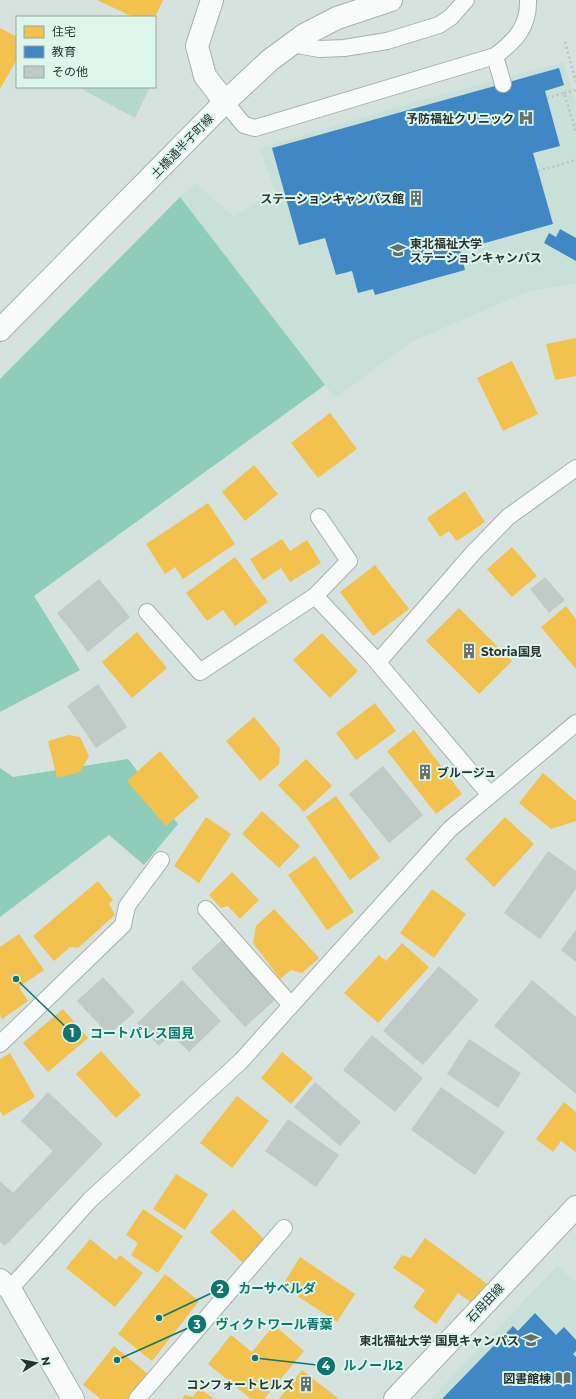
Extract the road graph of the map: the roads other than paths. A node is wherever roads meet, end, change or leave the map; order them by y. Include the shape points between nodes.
1 (212, 0) edge
2 (391, 0) edge
3 (466, 0) edge
4 (528, 0) edge
5 (291, 44) junction
6 (496, 56) junction
7 (503, 84) dead end
8 (225, 102) junction
9 (0, 330) edge
10 (576, 468) edge
11 (319, 517) dead end
12 (315, 596) junction
13 (147, 612) dead end
14 (378, 662) junction
15 (576, 723) edge
16 (490, 795) junction
17 (161, 860) dead end
18 (206, 909) dead end
19 (290, 1004) junction
20 (0, 1044) edge
21 (576, 1207) edge
22 (284, 1228) dead end
23 (5, 1284) edge
24 (73, 1399) edge
25 (137, 1399) edge
26 (395, 1399) edge

1 - 8 street via 197,46 205,76
2 - 5 street, 土橋通半子町線 via 337,18
3 - 5 lane via 451,17 439,25 387,41 344,48
4 - 6 lane via 524,26 513,43
5 - 8 street, 土橋通半子町線
6 - 7 lane
6 - 8 lane via 255,128 244,125
8 - 9 street, 土橋通半子町線
10 - 14 lane via 508,517
11 - 12 lane via 349,561
12 - 13 lane via 200,672
12 - 14 lane
14 - 16 lane
15 - 16 lane
16 - 19 lane via 450,829
17 - 20 lane via 127,906 123,924
18 - 19 lane
19 - 23 lane via 241,1061 90,1200
21 - 26 street, 石母田線
22 - 25 lane
23 - 24 street

